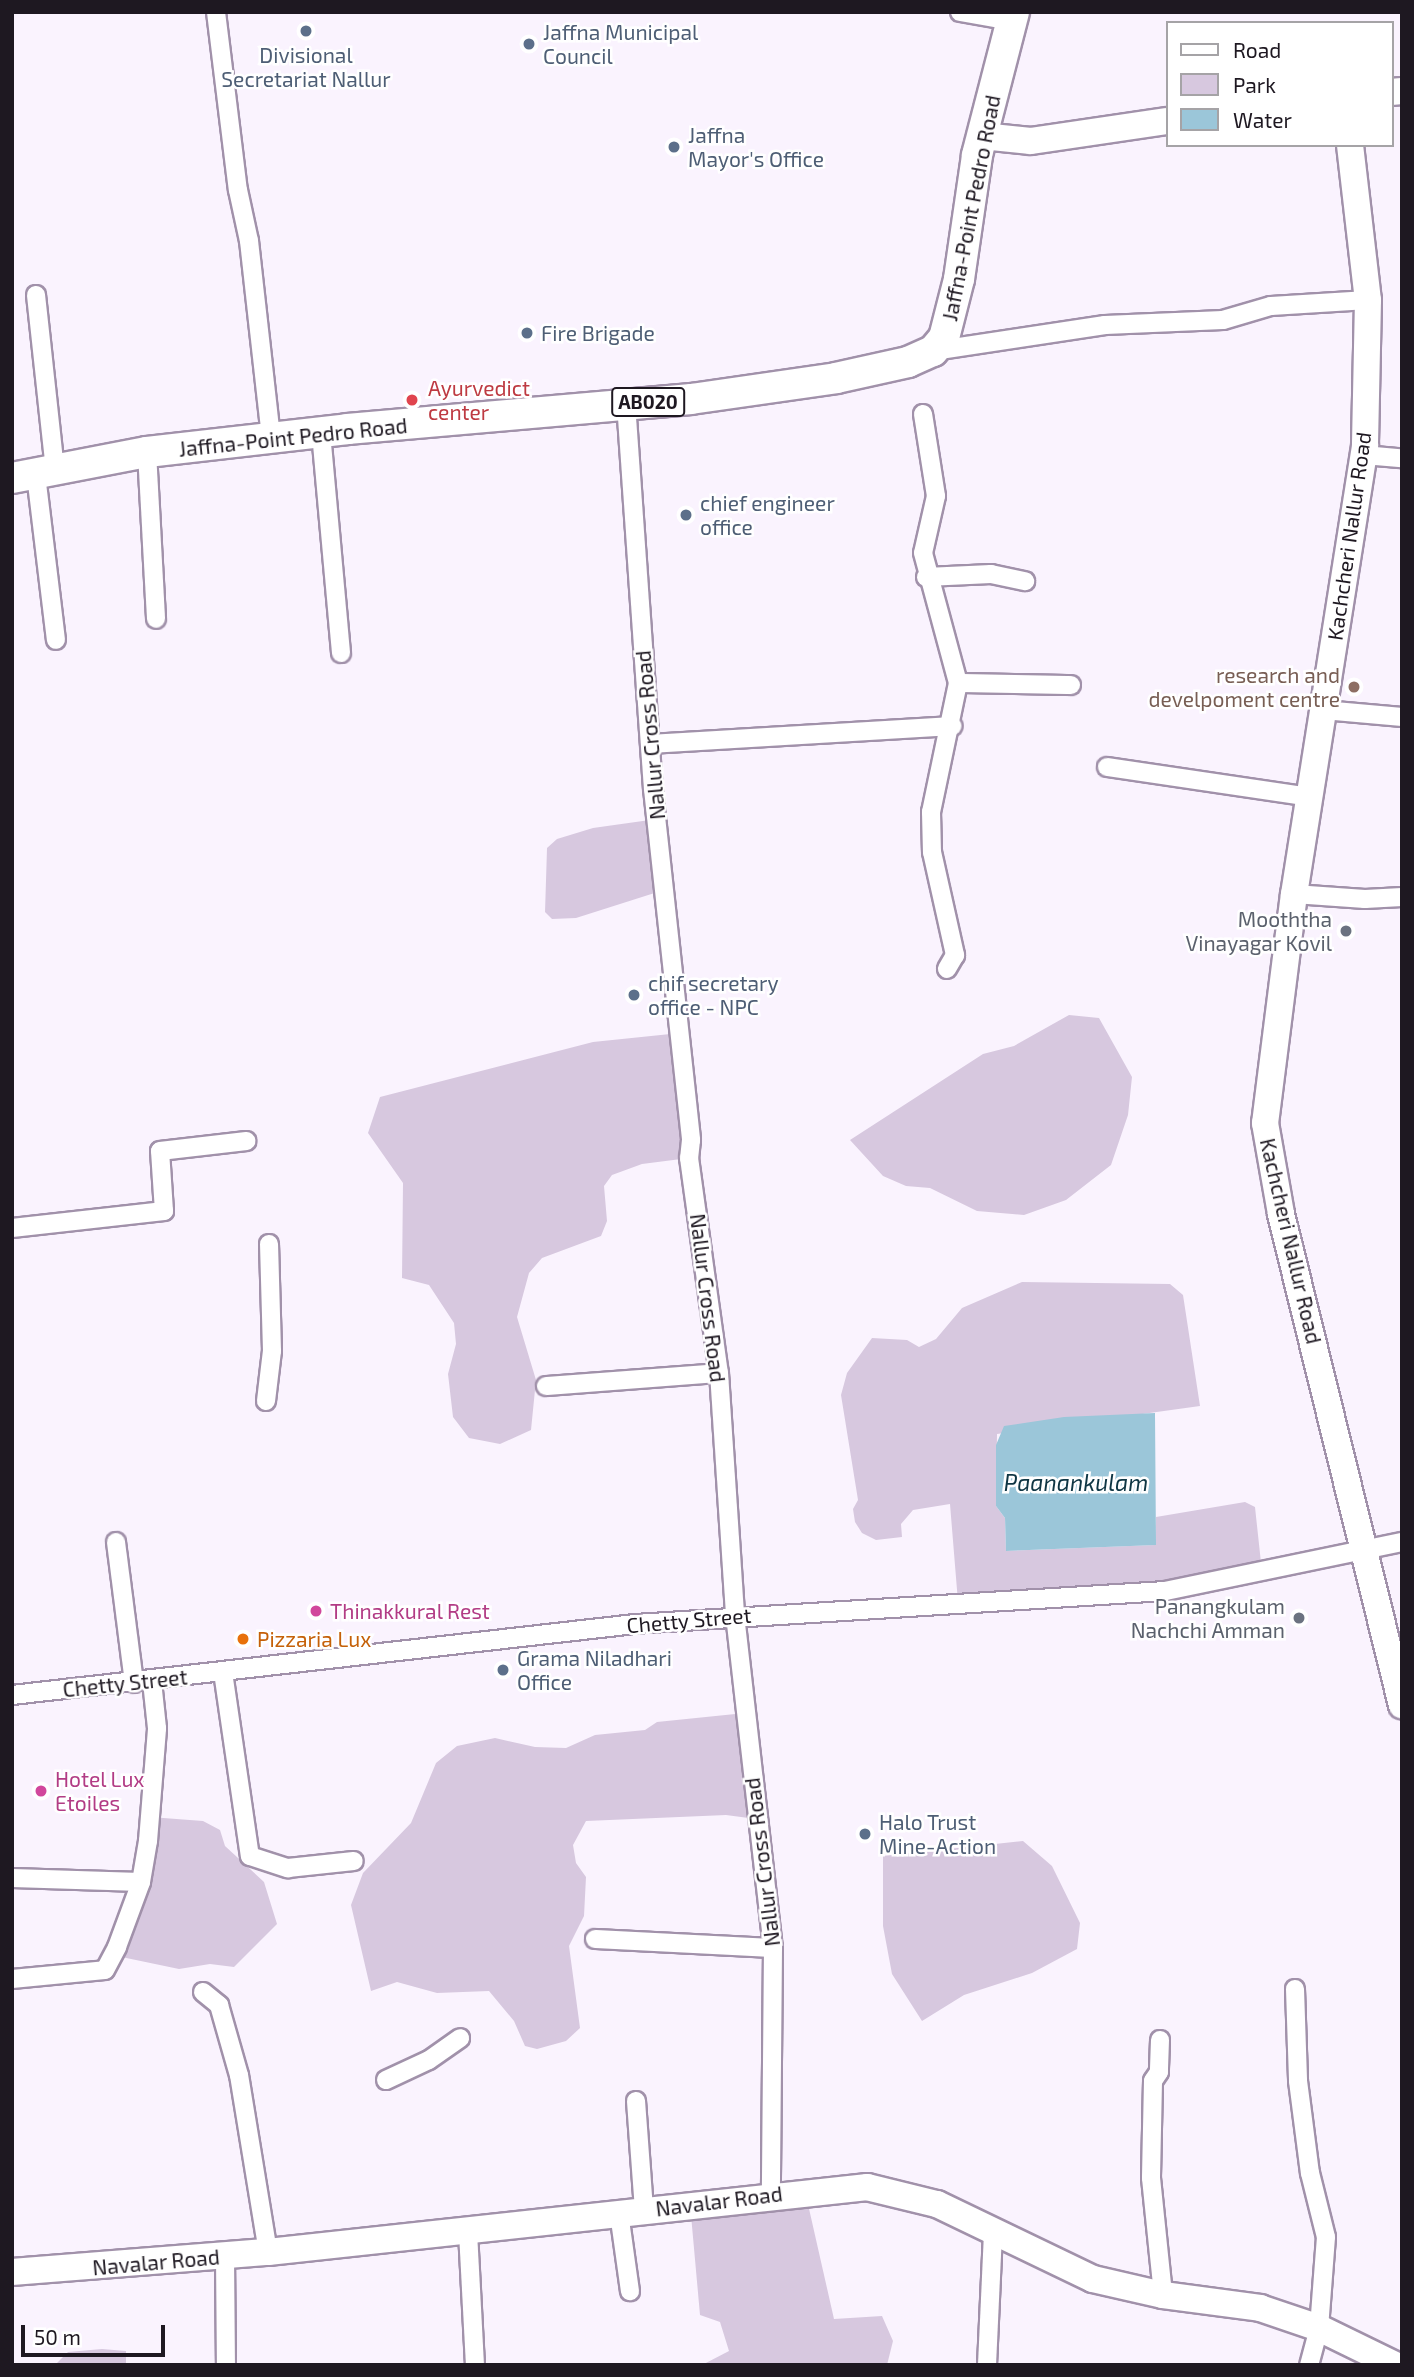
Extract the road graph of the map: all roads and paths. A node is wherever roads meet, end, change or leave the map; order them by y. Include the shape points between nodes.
1 (216, 12) edge
2 (960, 12) edge
3 (1013, 17) edge
4 (1166, 121) edge
5 (982, 136) junction
6 (1350, 147) edge
7 (36, 295) dead end
8 (1368, 300) junction
9 (933, 351) junction
10 (626, 403) junction
11 (923, 414) dead end
12 (321, 433) junction
13 (271, 438) junction
14 (147, 452) junction
15 (1364, 455) junction
16 (1402, 458) edge
17 (34, 475) edge
18 (926, 578) junction
19 (1025, 581) dead end
20 (156, 619) dead end
21 (56, 640) dead end
22 (341, 653) dead end
23 (958, 683) junction
24 (1071, 685) dead end
25 (1324, 710) junction
26 (1402, 717) edge
27 (952, 726) junction
28 (650, 744) junction
29 (1107, 766) dead end
30 (1311, 797) junction
31 (1294, 894) junction
32 (1402, 897) edge
33 (947, 969) dead end
34 (246, 1141) dead end
35 (12, 1228) edge
36 (269, 1244) dead end
37 (719, 1373) junction
38 (546, 1386) dead end
39 (266, 1401) dead end
40 (116, 1542) dead end
41 (1402, 1542) edge
42 (1365, 1552) junction
43 (735, 1615) junction
44 (223, 1672) junction
45 (152, 1681) junction
46 (134, 1683) junction
47 (12, 1695) edge
48 (1402, 1705) edge
49 (354, 1861) dead end
50 (12, 1878) edge
51 (141, 1882) junction
52 (595, 1939) dead end
53 (773, 1948) junction
54 (12, 1979) edge
55 (1295, 1989) dead end
56 (203, 1992) dead end
57 (460, 2038) dead end
58 (1160, 2040) dead end
59 (386, 2080) dead end
60 (636, 2101) dead end
61 (771, 2194) junction
62 (631, 2211) junction
63 (468, 2232) junction
64 (993, 2234) junction
65 (268, 2252) junction
66 (225, 2256) junction
67 (12, 2272) edge
68 (630, 2291) dead end
69 (1163, 2295) junction
70 (1319, 2328) junction
71 (226, 2365) edge
72 (475, 2365) edge
73 (987, 2365) edge
74 (1309, 2365) edge
75 (1395, 2365) edge

1 - 13 street
2 - 3 street
3 - 5 main road, Jaffna-Point Pedro Road
4 - 5 street via 1031,141
5 - 9 main road, Jaffna-Point Pedro Road via 959,279 944,338
6 - 8 street, Kachcheri Nallur Road
7 - 17 street
8 - 9 street via 1271,306 1223,320 1105,325
8 - 15 street, Kachcheri Nallur Road
9 - 10 main road, Jaffna-Point Pedro Road / AB020 via 908,362 835,378 691,399
10 - 12 main road, Jaffna-Point Pedro Road / AB020
10 - 28 street, Nallur Cross Road
11 - 18 street via 936,496 923,553
12 - 13 main road, Jaffna-Point Pedro Road / AB020
12 - 22 street
13 - 14 main road, Jaffna-Point Pedro Road / AB020
14 - 17 main road, Jaffna-Point Pedro Road / AB020
14 - 20 street
15 - 16 street
15 - 25 street, Kachcheri Nallur Road
17 - 21 street
18 - 19 street via 991,574
18 - 23 street
23 - 24 street
23 - 27 street
25 - 26 street
25 - 30 street, Kachcheri Nallur Road
27 - 28 street
27 - 33 street via 932,812 932,852 956,955
28 - 37 street, Nallur Cross Road via 691,1140 689,1157
29 - 30 street
30 - 31 street, Kachcheri Nallur Road
31 - 32 street
31 - 42 street, Kachcheri Nallur Road via 1265,1123 1281,1214
34 - 35 street via 160,1151 164,1211
36 - 39 street via 272,1351
37 - 38 street
37 - 43 street, Nallur Cross Road
40 - 46 street
41 - 42 street, Chetty Street
42 - 43 street, Chetty Street via 1165,1591
42 - 48 street, Kachcheri Nallur Road
43 - 44 street, Chetty Street
43 - 53 street, Nallur Cross Road
44 - 45 street, Chetty Street
44 - 49 street via 250,1856 288,1868
45 - 46 street, Chetty Street
45 - 51 street via 156,1766
46 - 47 street, Chetty Street
50 - 51 street
51 - 54 street via 105,1970
52 - 53 street
53 - 61 street, Nallur Cross Road
55 - 70 street via 1298,2081 1310,2173 1326,2237
56 - 65 street via 219,2006 239,2075
57 - 59 street via 429,2060
58 - 69 street via 1159,2072 1153,2081 1152,2178
60 - 62 street
61 - 62 street, Navalar Road
61 - 64 street, Navalar Road via 867,2186 902,2192 937,2204
62 - 63 street, Navalar Road
62 - 68 street
63 - 65 street, Navalar Road
63 - 72 street
64 - 69 street, Navalar Road via 1093,2279
64 - 73 street
65 - 66 street, Navalar Road
66 - 67 street, Navalar Road
66 - 71 street
69 - 70 street, Navalar Road via 1260,2308
70 - 74 street
70 - 75 street, Navalar Road

